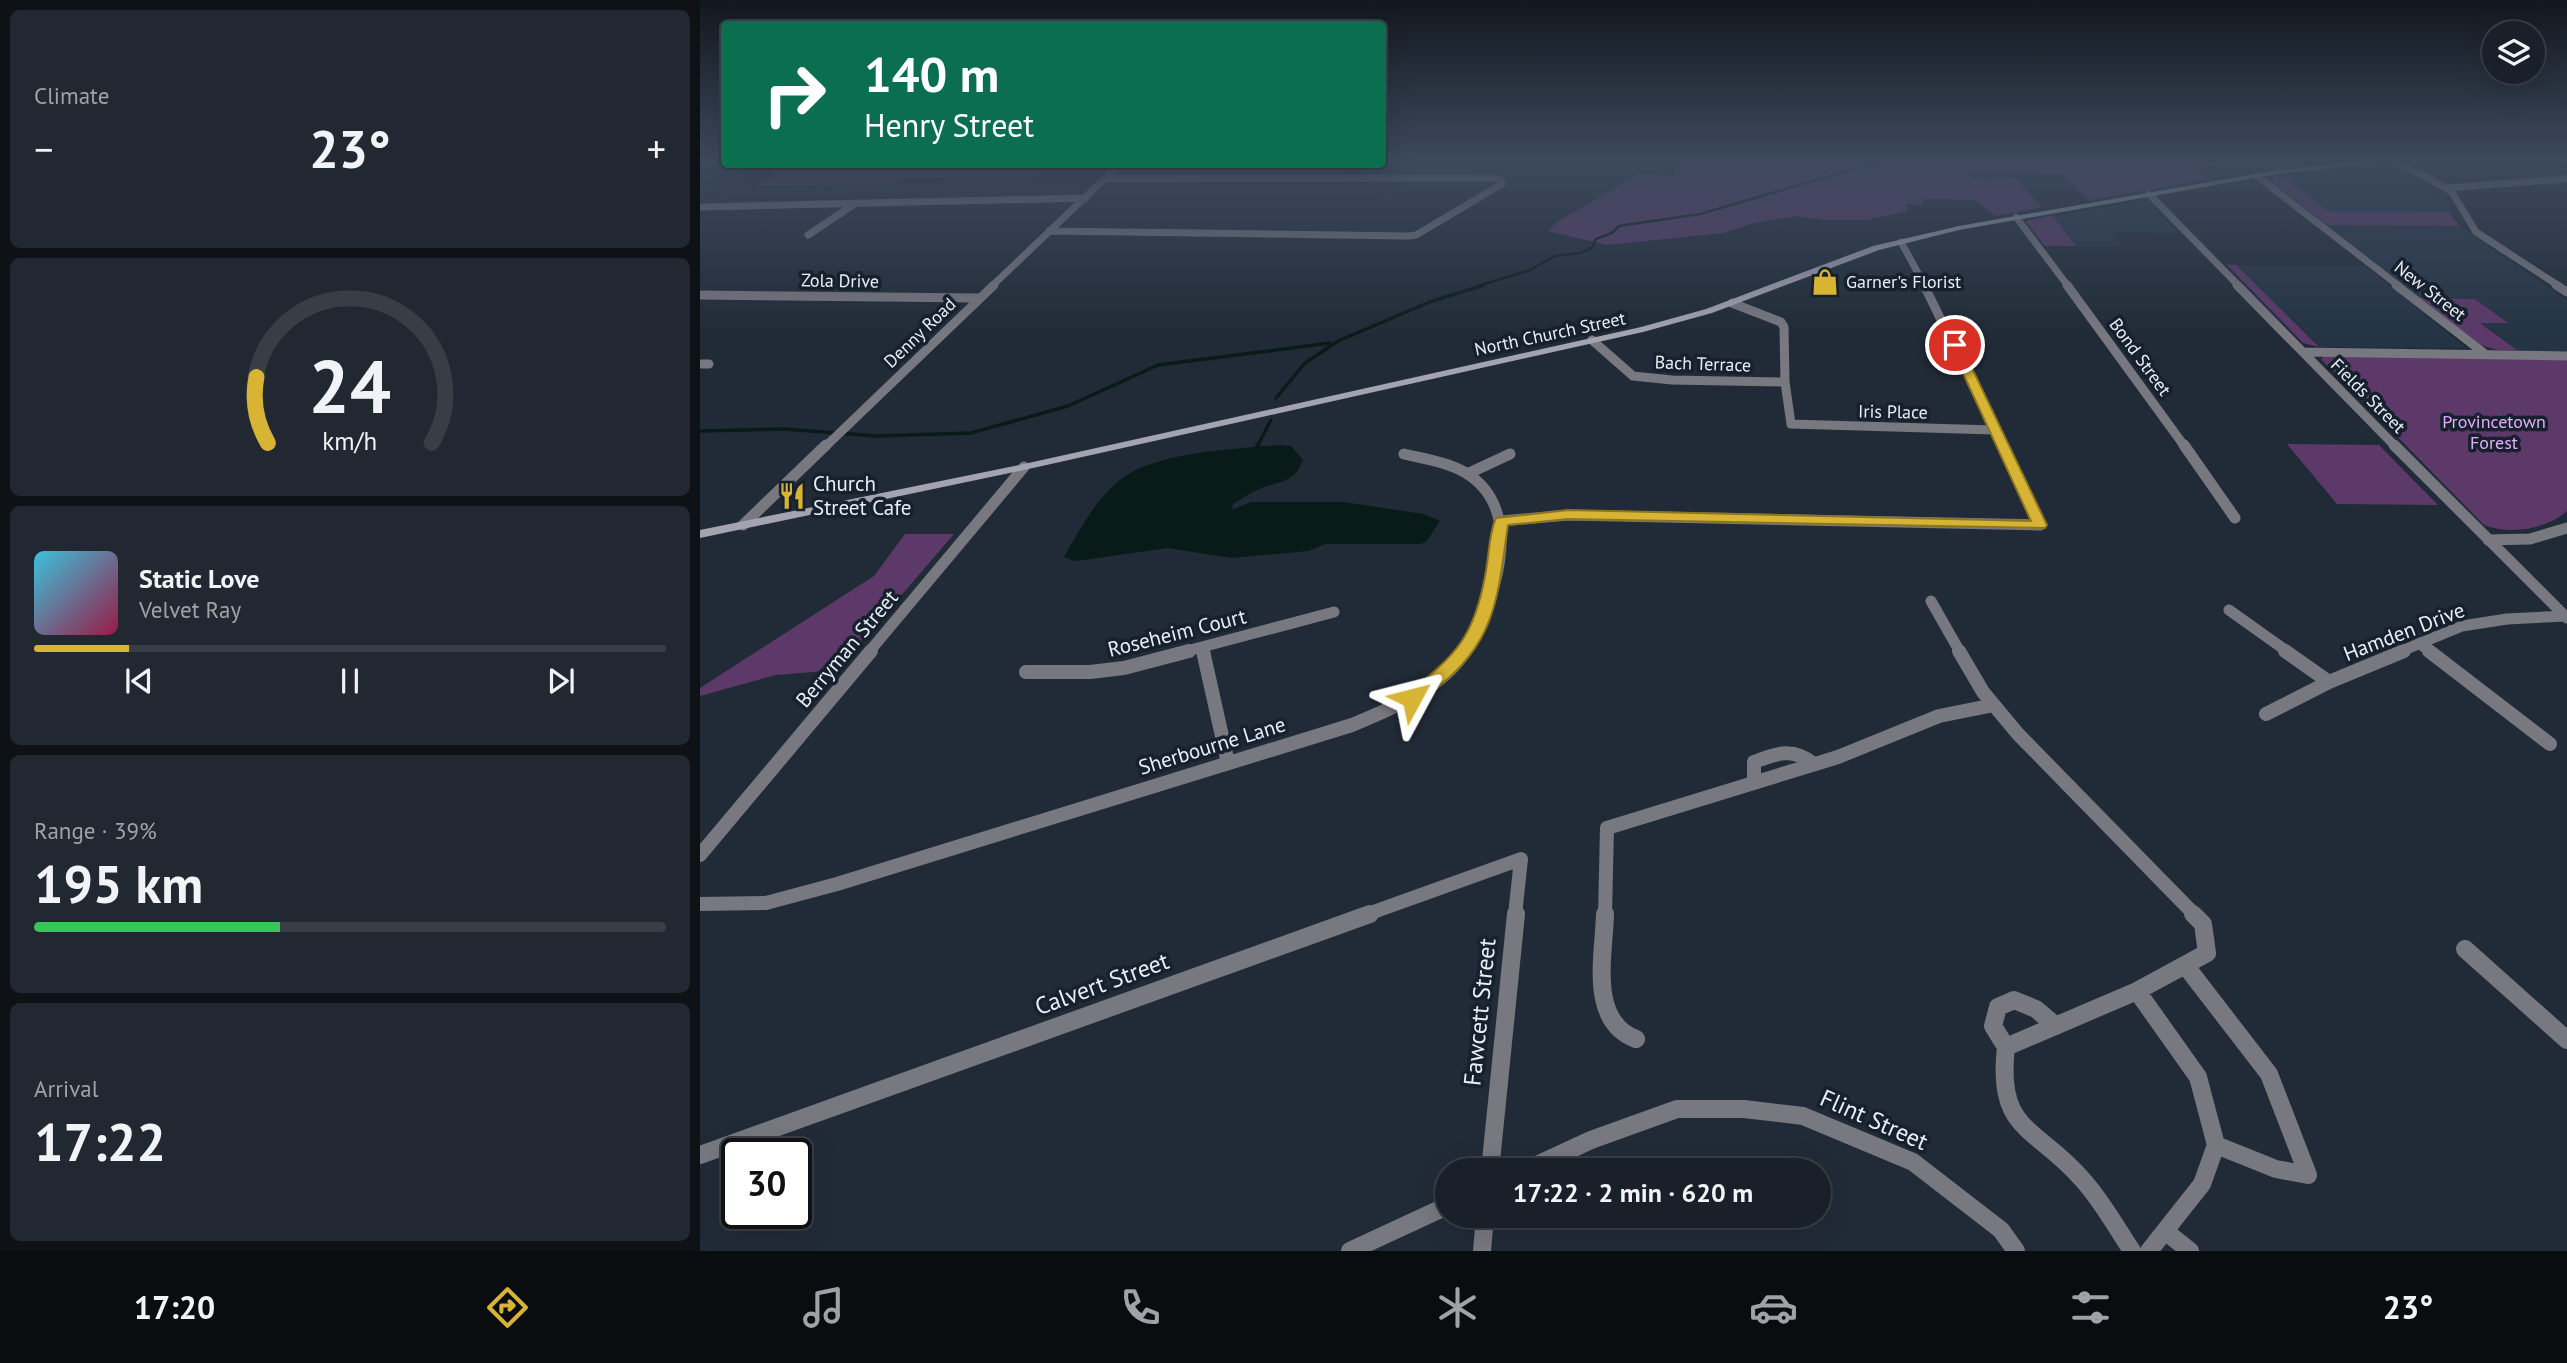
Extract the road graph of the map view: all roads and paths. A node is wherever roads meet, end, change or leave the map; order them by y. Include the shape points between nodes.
1 (833, 218) edge
2 (1063, 218) edge
3 (1444, 218) edge
4 (2010, 218) edge
5 (2017, 218) edge
6 (2173, 218) edge
7 (2311, 218) edge
8 (2466, 218) edge
9 (1049, 231) junction
10 (808, 235) dead end
11 (1901, 242) junction
12 (2567, 292) edge
13 (700, 295) edge
14 (979, 298) junction
15 (1732, 303) junction
16 (1592, 340) junction
17 (2303, 352) junction
18 (2484, 353) junction
19 (2567, 356) edge
20 (1785, 382) junction
21 (1994, 430) junction
22 (1404, 454) dead end
23 (1510, 454) dead end
24 (1024, 467) junction
25 (1466, 474) junction
26 (2235, 518) dead end
27 (1501, 521) junction
28 (743, 525) junction
29 (2567, 528) edge
30 (700, 534) edge
31 (2488, 540) junction
32 (1931, 601) dead end
33 (2229, 610) dead end
34 (1334, 612) dead end
35 (2566, 617) edge
36 (2418, 643) junction
37 (1202, 648) junction
38 (1026, 672) dead end
39 (2329, 682) junction
40 (1994, 705) junction
41 (2266, 714) dead end
42 (2550, 744) dead end
43 (1228, 763) junction
44 (700, 855) edge
45 (1521, 859) joint
46 (700, 904) edge
47 (2465, 949) dead end
48 (2185, 965) junction
49 (2137, 991) junction
50 (2056, 1026) junction
51 (1636, 1039) dead end
52 (2567, 1040) edge
53 (2006, 1048) junction
54 (2217, 1145) junction
55 (700, 1155) edge
56 (1491, 1158) edge
57 (1552, 1158) edge
58 (1435, 1212) edge
59 (1485, 1228) edge
60 (2165, 1231) junction
61 (1350, 1251) edge
62 (1482, 1251) edge
63 (2016, 1251) edge
64 (2132, 1251) edge
65 (2148, 1251) edge
66 (2190, 1251) edge

1 - 10 street
2 - 9 street, Denny Road
3 - 9 street via 1416,235
4 - 11 main road, North Church Street
5 - 26 street, Bond Street
6 - 17 street, Fields Street
7 - 18 street, New Street
8 - 12 street via 2476,232
9 - 14 street, Denny Road
11 - 15 main road, North Church Street
11 - 21 street
13 - 14 street, Zola Drive
14 - 28 street, Denny Road
15 - 16 main road, North Church Street
15 - 20 street via 1781,322
16 - 20 street, Bach Terrace via 1633,376
16 - 24 main road, North Church Street
17 - 18 street
17 - 31 street, Fields Street
18 - 19 street
20 - 21 street, Iris Place via 1791,424
21 - 27 street via 2040,525 1568,514
22 - 25 street
23 - 25 street
24 - 28 main road, North Church Street
24 - 44 street, Berryman Street
25 - 27 street via 1491,499
27 - 43 street, Sherbourne Lane via 1488,607 1472,642 1449,670 1412,698 1352,725
28 - 30 main road, North Church Street
29 - 31 street via 2530,539
31 - 35 street, Fields Street
32 - 40 street
33 - 39 street
34 - 37 street, Roseheim Court
35 - 36 street, Hamden Drive via 2462,626
36 - 39 street, Hamden Drive
36 - 42 street
37 - 38 street, Roseheim Court via 1124,668
37 - 43 street
39 - 41 street, Hamden Drive
40 - 48 street via 2203,924 2207,953
40 - 51 street via 1939,716 1838,757 1607,828 1603,1001 1609,1021 1621,1034
43 - 46 street, Sherbourne Lane via 825,887 766,902
45 - 55 street, Calvert Street
45 - 56 street, Fawcett Street
47 - 52 street
48 - 49 street
48 - 54 street via 2269,1074 2308,1175 2276,1169
49 - 50 street
49 - 54 street via 2198,1077
50 - 53 street
50 - 53 street via 2036,1009 2014,1000 1998,1007 1993,1026
53 - 64 street via 2001,1070 2007,1105 2019,1124 2077,1173
54 - 60 street via 2202,1184
57 - 63 street, Flint Street via 1677,1110 1744,1109 1803,1116 1913,1162 2001,1230
58 - 61 street
59 - 62 street
60 - 65 street
60 - 66 street

